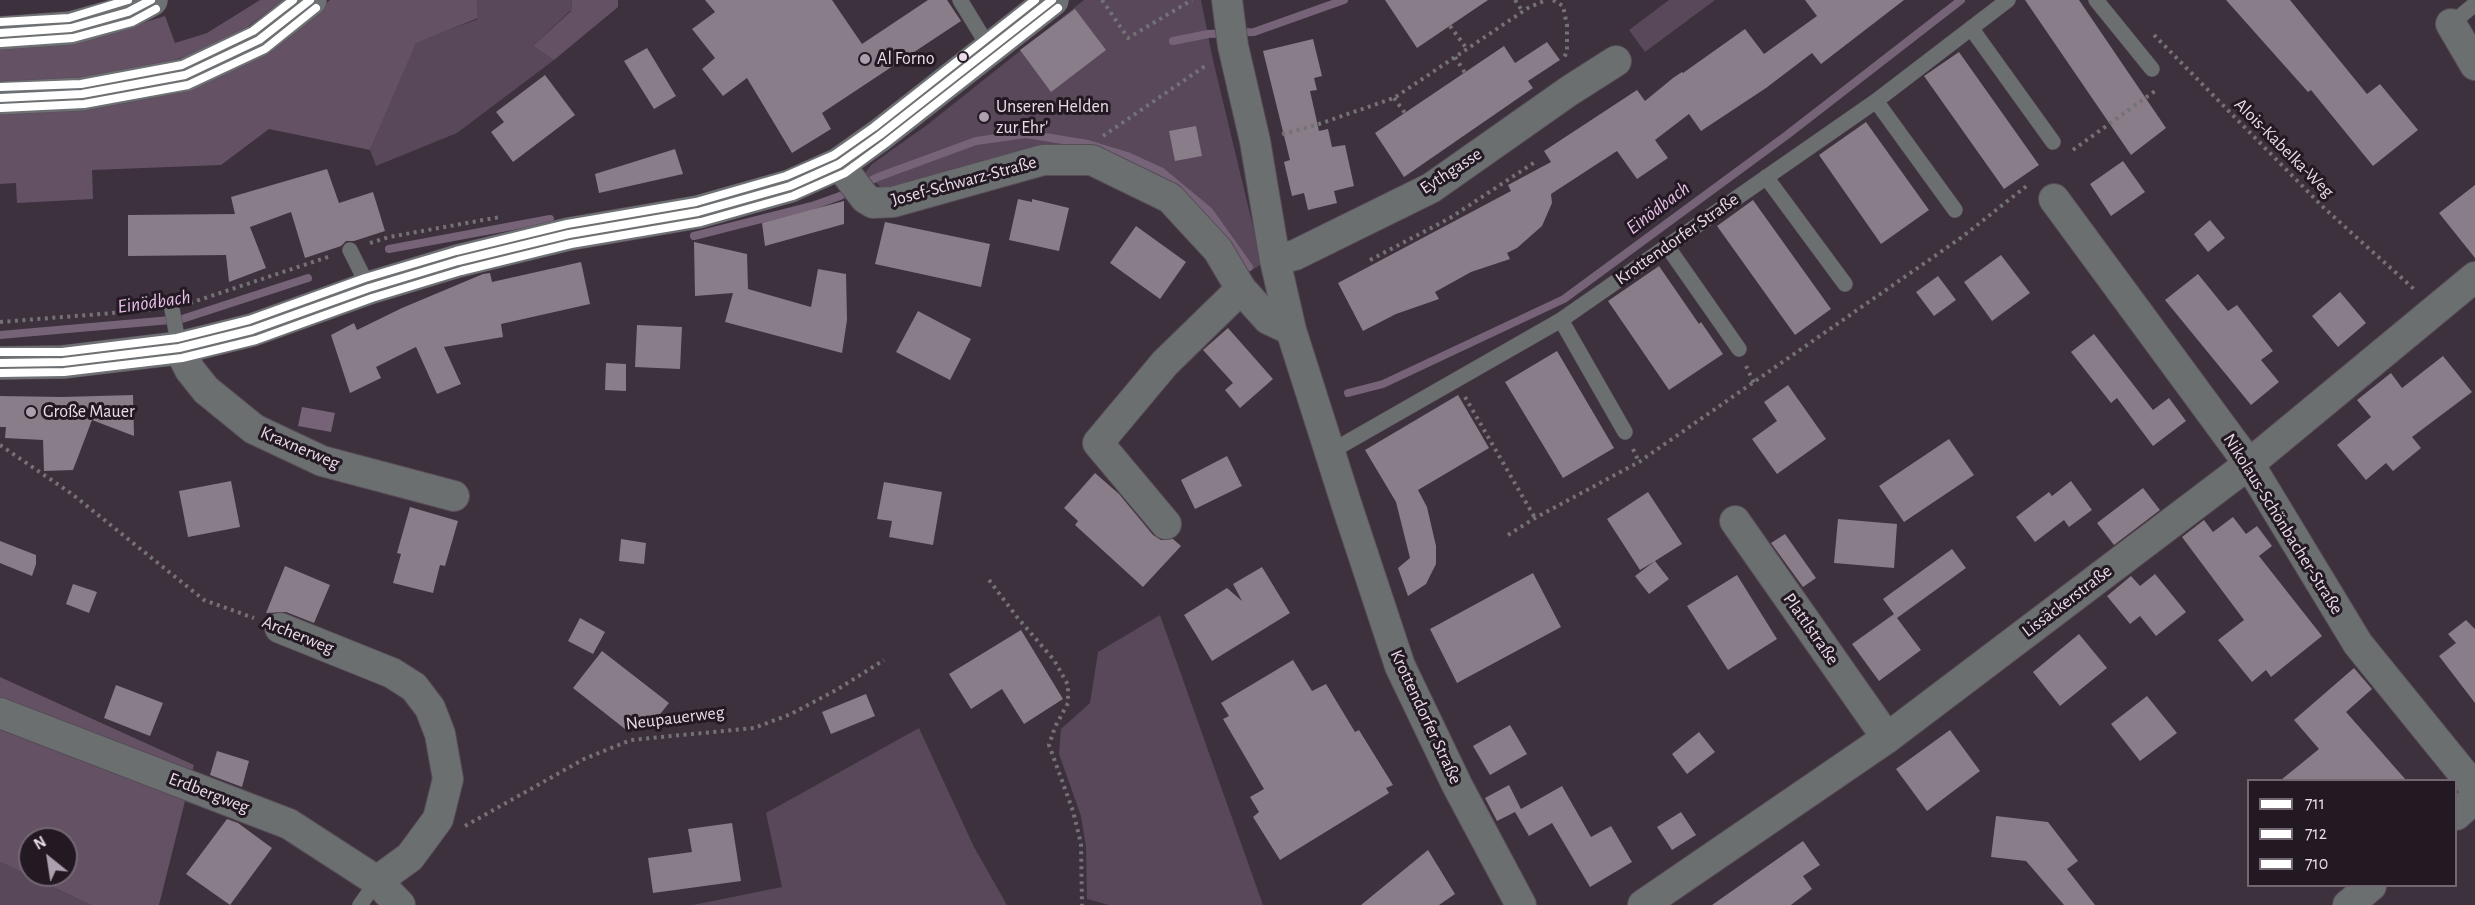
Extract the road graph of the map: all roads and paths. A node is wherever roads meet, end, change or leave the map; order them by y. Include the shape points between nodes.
1 (150, 0) edge
2 (310, 0) edge
3 (960, 0) edge
4 (1052, 0) edge
5 (1102, 0) edge
6 (1192, 0) edge
7 (1515, 0) edge
8 (1546, 0) edge
9 (1553, 0) edge
10 (2008, 0) edge
11 (2096, 0) edge
12 (2475, 4) edge
13 (1523, 12) junction
14 (1230, 22) edge
15 (2451, 24) joint
16 (1450, 26) dead end
17 (1971, 28) junction
18 (0, 33) edge
19 (2153, 33) dead end
20 (990, 49) junction
21 (1467, 49) junction
22 (1455, 57) junction
23 (1616, 61) dead end
24 (2475, 65) edge
25 (2152, 69) joint
26 (1465, 73) dead end
27 (1569, 91) junction
28 (0, 98) edge
29 (1394, 98) junction
30 (1876, 100) junction
31 (1405, 113) dead end
32 (1104, 134) dead end
33 (1282, 134) dead end
34 (2053, 142) dead end
35 (2071, 152) dead end
36 (1535, 162) dead end
37 (1766, 177) junction
38 (856, 185) junction
39 (2044, 189) joint
40 (1955, 210) dead end
41 (504, 217) dead end
42 (1667, 246) junction
43 (350, 250) junction
44 (1275, 260) junction
45 (1370, 260) dead end
46 (2475, 277) edge
47 (1845, 284) dead end
48 (369, 288) junction
49 (1241, 290) junction
50 (2436, 308) junction
51 (173, 311) junction
52 (1562, 320) junction
53 (0, 322) edge
54 (1291, 330) junction
55 (178, 340) junction
56 (1739, 349) dead end
57 (0, 363) edge
58 (1455, 381) junction
59 (1625, 432) dead end
60 (0, 445) edge
61 (1330, 452) junction
62 (2249, 464) junction
63 (454, 496) dead end
64 (1535, 518) junction
65 (1735, 521) dead end
66 (1166, 524) dead end
67 (1508, 535) dead end
68 (989, 580) dead end
69 (280, 627) joint
70 (884, 660) dead end
71 (0, 713) edge
72 (1887, 738) junction
73 (2475, 788) edge
74 (2475, 798) edge
75 (2457, 814) edge
76 (463, 827) dead end
77 (377, 881) junction
78 (2369, 887) edge
79 (360, 905) edge
80 (400, 905) edge
81 (1082, 905) edge
82 (1521, 905) edge
83 (1643, 905) edge
84 (2348, 905) edge

1 - 18 main road via 128,12 71,28
2 - 28 main road via 259,40 184,75 82,94
3 - 20 lane
4 - 20 main road
5 - 6 path via 1128,38
7 - 13 path
8 - 13 path
9 - 27 path via 1563,6 1567,25 1567,50 1561,69
10 - 17 lane, Krottendorfer Straße
11 - 25 lane
12 - 15 lane
13 - 21 path
14 - 32 path
14 - 44 street, Krottendorfer Straße
15 - 24 street
16 - 21 path
17 - 30 lane, Krottendorfer Straße
17 - 34 lane
19 - 50 path, Alois-Kabelka-Weg via 2324,208
20 - 38 main road via 880,135
21 - 22 path
22 - 26 path
22 - 29 path
23 - 27 street, Eythgasse
25 - 35 path via 2164,84
27 - 44 street, Eythgasse via 1431,188 1294,255
29 - 31 path
29 - 33 path
30 - 37 lane, Krottendorfer Straße
30 - 40 lane
36 - 45 path via 1450,218
37 - 42 lane, Krottendorfer Straße
37 - 47 lane
38 - 48 main road via 790,186 698,213 569,234
38 - 49 street, Josef-Schwarz-Straße via 893,202 1043,160 1092,160 1170,198 1218,250
39 - 62 street, Nikolaus-Schönbacher-Straße
39 - 64 path via 1962,237 1639,462
41 - 43 path via 389,237
42 - 52 lane, Krottendorfer Straße
42 - 56 lane
43 - 48 lane
43 - 51 path
44 - 54 street, Krottendorfer Straße
46 - 50 street, Lissäckerstraße
48 - 55 main road via 252,330
49 - 54 street, Josef-Schwarz-Straße via 1268,319
49 - 66 street via 1165,363 1098,443
50 - 62 street, Lissäckerstraße
51 - 53 path
51 - 55 lane
52 - 58 lane, Krottendorfer Straße
52 - 59 lane
54 - 61 street, Krottendorfer Straße
55 - 57 main road via 63,362
55 - 63 street, Kraxnerweg via 190,370 206,390 254,429 322,461
58 - 61 lane, Krottendorfer Straße
58 - 64 path
60 - 69 path, Archerweg via 72,494 204,600
61 - 82 street, Krottendorfer Straße via 1400,666
62 - 72 street, Lissäckerstraße
62 - 73 street, Nikolaus-Schönbacher-Straße via 2358,644
64 - 67 path
65 - 72 street, Plattlstraße
68 - 81 path via 1054,660 1068,685 1068,703 1049,745 1081,844
69 - 77 street, Archerweg via 392,673 414,687 430,708 440,734 448,779 438,819 410,857
70 - 76 path, Neupauerweg via 791,714 754,728 632,740 584,759
71 - 77 street, Erdbergweg via 289,824
72 - 83 street, Lissäckerstraße
74 - 75 street
77 - 79 lane
77 - 80 street, Erdbergweg
78 - 84 street

